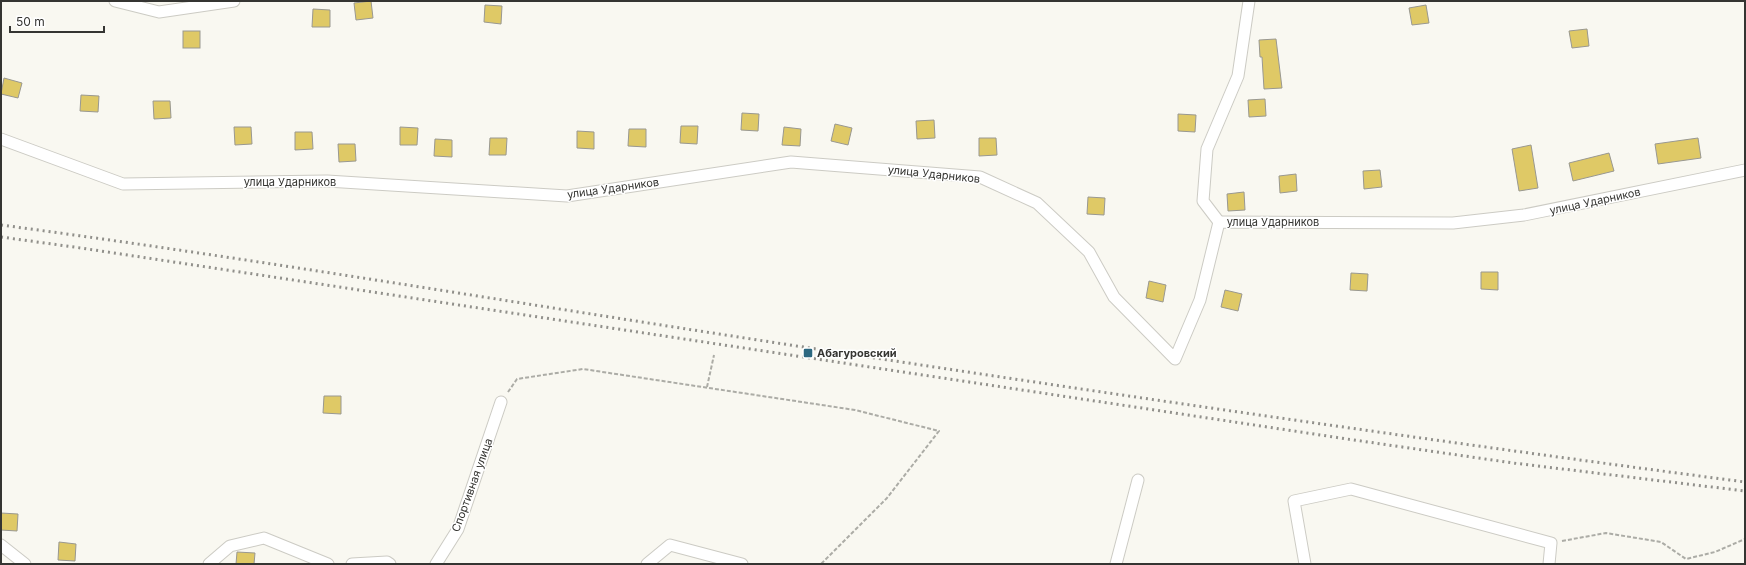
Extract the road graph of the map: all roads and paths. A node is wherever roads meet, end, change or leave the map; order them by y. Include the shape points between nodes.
1 (115, 1) edge
2 (234, 1) edge
3 (1249, 1) edge
4 (1, 139) edge
5 (1745, 170) edge
6 (1219, 222) junction
7 (714, 355) dead end
8 (707, 387) junction
9 (501, 402) joint
10 (1138, 480) dead end
11 (1745, 539) edge
12 (1551, 543) junction
13 (1, 545) edge
14 (25, 564) edge
15 (209, 564) edge
16 (328, 564) edge
17 (352, 564) edge
18 (390, 564) edge
19 (436, 564) edge
20 (647, 564) edge
21 (742, 564) edge
22 (821, 564) edge
23 (1116, 564) edge
24 (1304, 564) edge
25 (1549, 564) edge

1 - 2 street via 159,12
3 - 6 street via 1238,76 1207,149 1203,201
4 - 6 street, улица Ударников via 123,184 327,181 567,196 791,162 980,177 1043,208 1089,252 1114,297 1175,359 1200,300
5 - 6 street, улица Ударников via 1524,215 1453,223
7 - 8 path
8 - 9 path via 583,369 517,378
8 - 22 path via 855,410 939,431 888,498
9 - 19 street, Спортивная улица via 458,528
10 - 23 street
11 - 12 path via 1715,552 1686,559 1661,542 1606,533
12 - 24 street via 1351,489 1294,501
12 - 25 street
13 - 14 street
15 - 16 street via 230,546 264,538
17 - 18 street
20 - 21 street via 670,545

